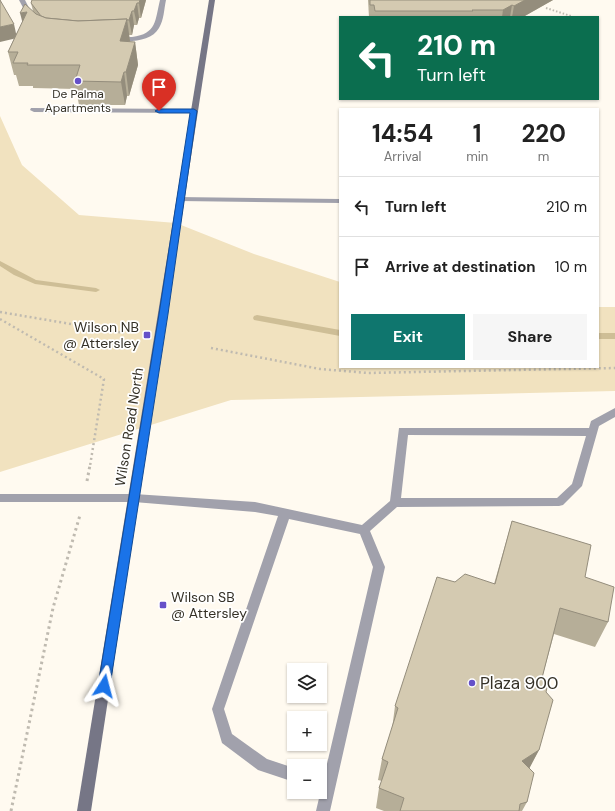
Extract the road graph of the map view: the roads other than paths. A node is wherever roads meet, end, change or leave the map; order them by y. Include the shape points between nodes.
1 (22, 0) edge
2 (163, 0) edge
3 (212, 0) edge
4 (32, 20) edge
5 (110, 39) edge
6 (34, 110) dead end
7 (194, 111) junction
8 (180, 200) junction
9 (339, 201) edge
10 (615, 412) edge
11 (593, 432) junction
12 (0, 498) edge
13 (134, 498) junction
14 (395, 503) junction
15 (285, 513) junction
16 (364, 530) junction
17 (287, 773) edge
18 (327, 773) edge
19 (323, 799) edge
20 (84, 811) edge
21 (323, 811) edge

1 - 4 street
2 - 5 street via 156,28 151,33 135,38
3 - 7 main road, Wilson Road North
6 - 7 street
7 - 8 main road, Wilson Road North
8 - 9 street
8 - 13 main road, Wilson Road North
10 - 11 street via 596,424
11 - 14 street via 577,486 559,502
11 - 14 street via 403,431
12 - 13 street
13 - 15 street via 255,507
13 - 20 main road, Wilson Road North
14 - 16 street
15 - 16 street
15 - 17 street via 218,709 227,738 263,765
16 - 18 street via 379,567
19 - 21 street

